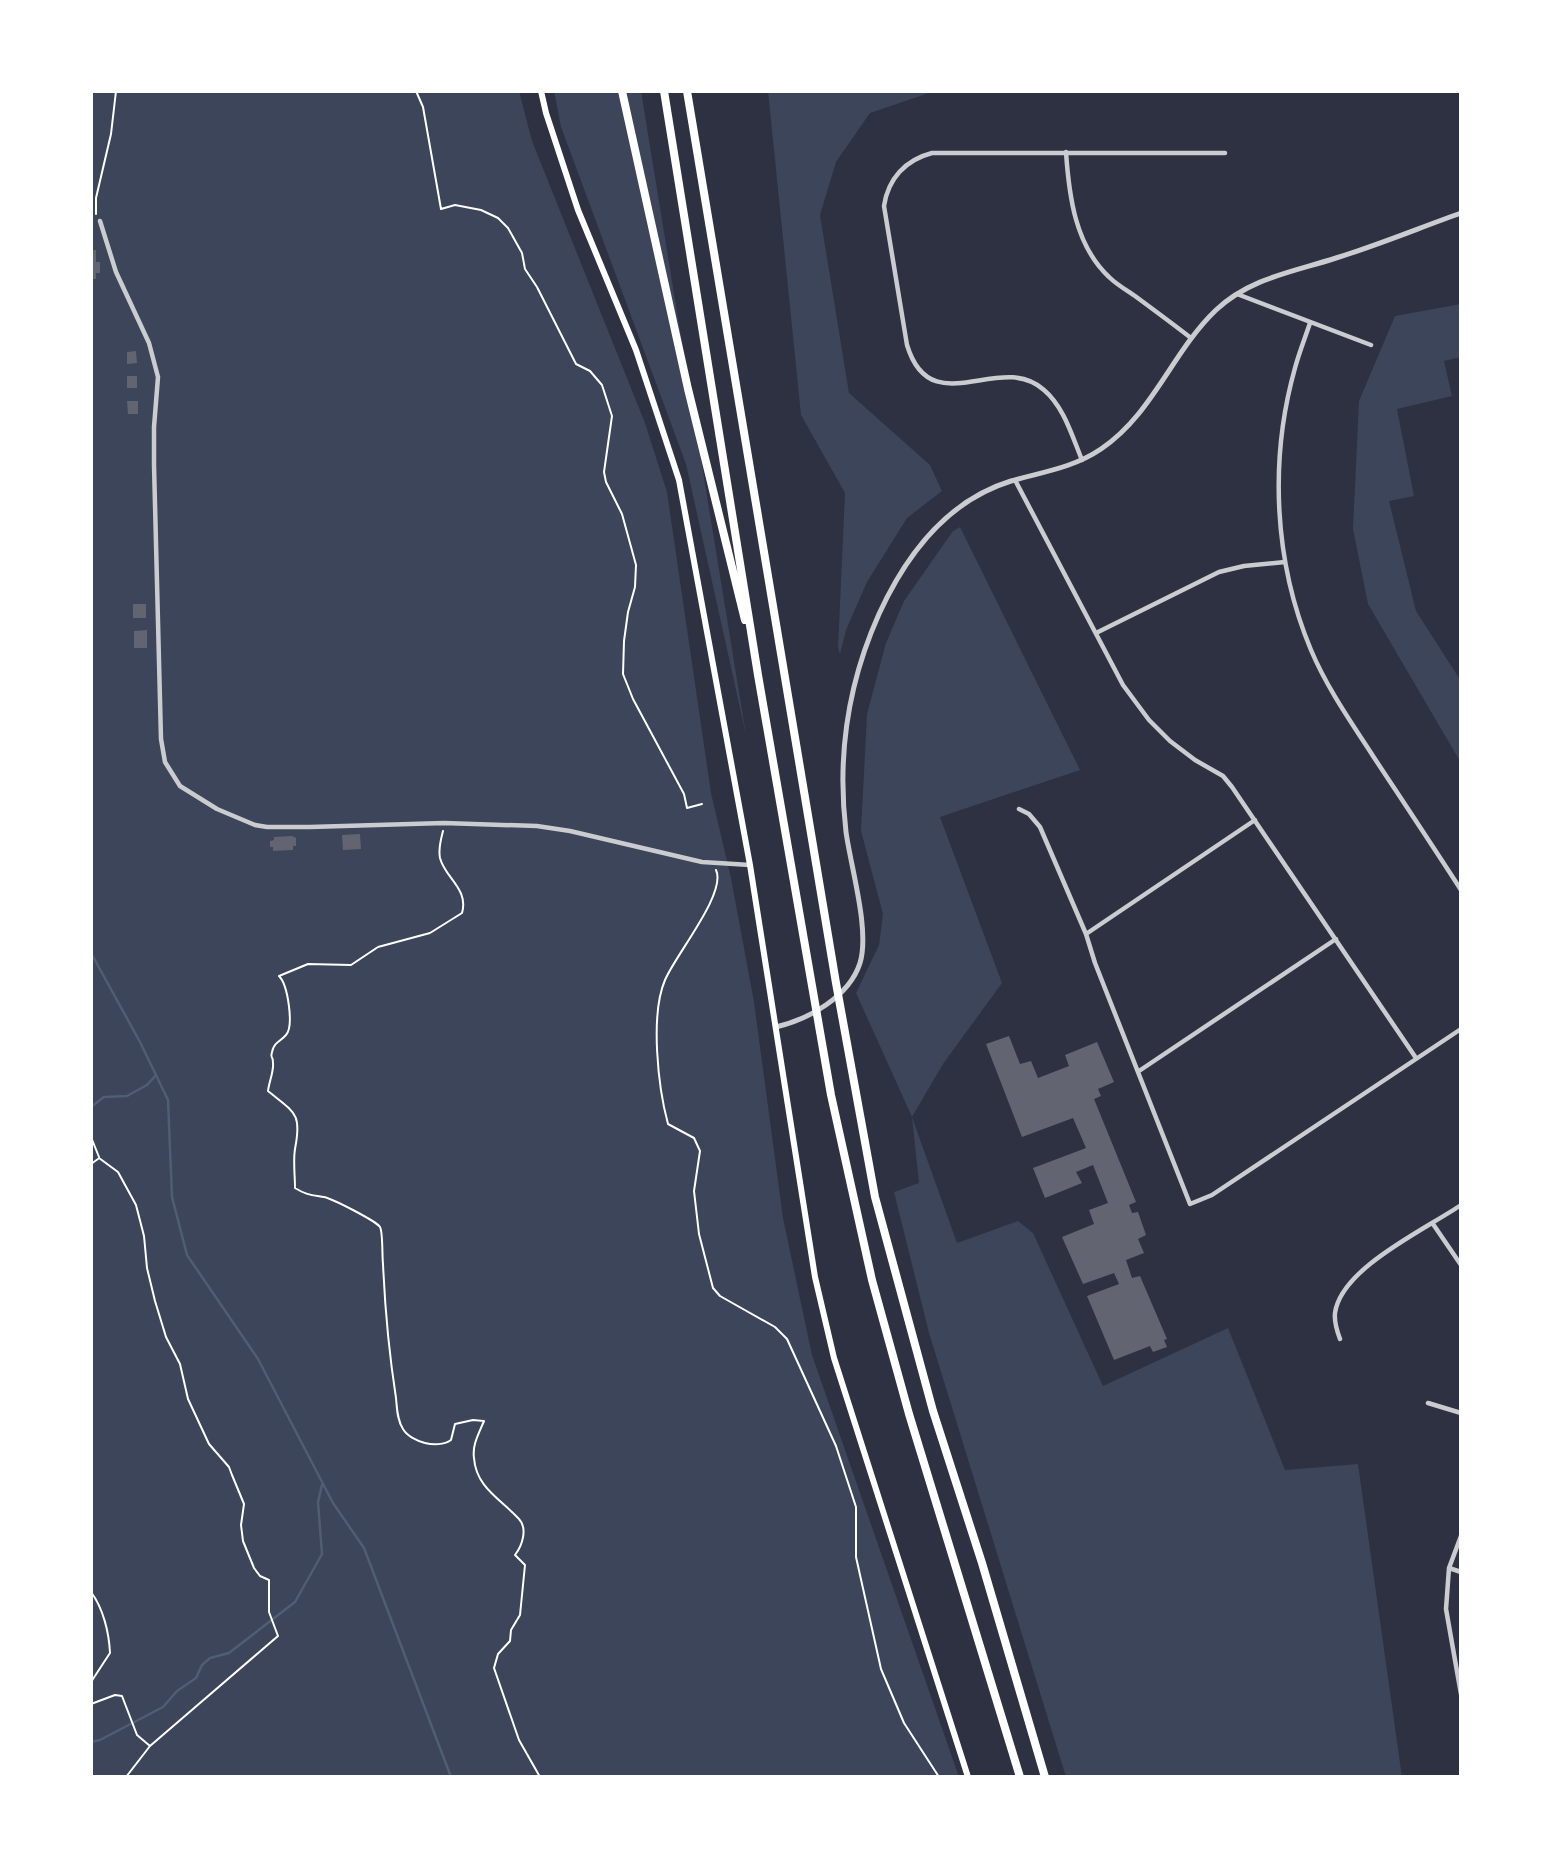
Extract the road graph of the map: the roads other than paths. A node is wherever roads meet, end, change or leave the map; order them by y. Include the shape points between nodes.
1 (541, 91) edge
2 (622, 91) edge
3 (664, 91) edge
4 (687, 91) edge
5 (1066, 152) junction
6 (1225, 153) dead end
7 (1461, 213) edge
8 (100, 221) road end
9 (1237, 294) junction
10 (1310, 323) junction
11 (1191, 338) junction
12 (1371, 345) dead end
13 (1082, 460) junction
14 (1015, 480) junction
15 (1285, 562) junction
16 (1096, 633) junction
17 (758, 675) junction
18 (1019, 809) dead end
19 (1255, 820) junction
20 (750, 864) junction
21 (1461, 890) edge
22 (1086, 934) junction
23 (1336, 939) junction
24 (776, 1027) junction
25 (1461, 1029) edge
26 (1416, 1058) junction
27 (1139, 1071) junction
28 (1461, 1205) edge
29 (1433, 1224) junction
30 (1461, 1265) edge
31 (1340, 1339) dead end
32 (1427, 1403) dead end
33 (1461, 1413) edge
34 (1461, 1536) edge
35 (1449, 1568) junction
36 (1461, 1572) edge
37 (1461, 1694) edge
38 (968, 1777) edge
39 (1020, 1777) edge
40 (1045, 1777) edge

1 - 20 main road via 578,210 636,350 676,470
2 - 17 highway
3 - 17 highway
4 - 40 highway via 843,1027 879,1211 933,1411
5 - 6 street
5 - 11 street via 1076,221 1097,262 1108,277
5 - 13 street via 926,154 896,175 884,206 907,345 915,364 926,376 946,384 1003,376 1040,386 1060,407
7 - 9 street via 1337,258 1270,276
8 - 20 street via 158,377 153,427 161,740 170,773 180,786 244,821 267,827 537,826 712,864
9 - 10 street
9 - 11 street
10 - 12 street
10 - 15 street via 1281,437 1278,481
11 - 13 street via 1132,424
13 - 14 street
14 - 16 street
14 - 24 street via 987,491 944,519 906,563 879,616 852,692 844,758 846,831 862,931 859,963 852,978 821,1009
15 - 16 street via 1219,572
15 - 21 street via 1307,641 1335,698
16 - 19 street via 1123,685 1149,720 1195,761 1223,776
17 - 39 highway via 820,1036 872,1280
18 - 22 street via 1040,827
19 - 22 street
19 - 23 street
20 - 24 main road
22 - 27 street
23 - 26 street
23 - 27 street
24 - 38 main road via 816,1277 834,1358
25 - 26 street
26 - 27 street via 1212,1195 1191,1204
28 - 29 street
29 - 30 street
29 - 31 street via 1369,1263 1342,1292 1334,1314
32 - 33 street
34 - 35 street
35 - 36 street
35 - 37 street via 1446,1609

